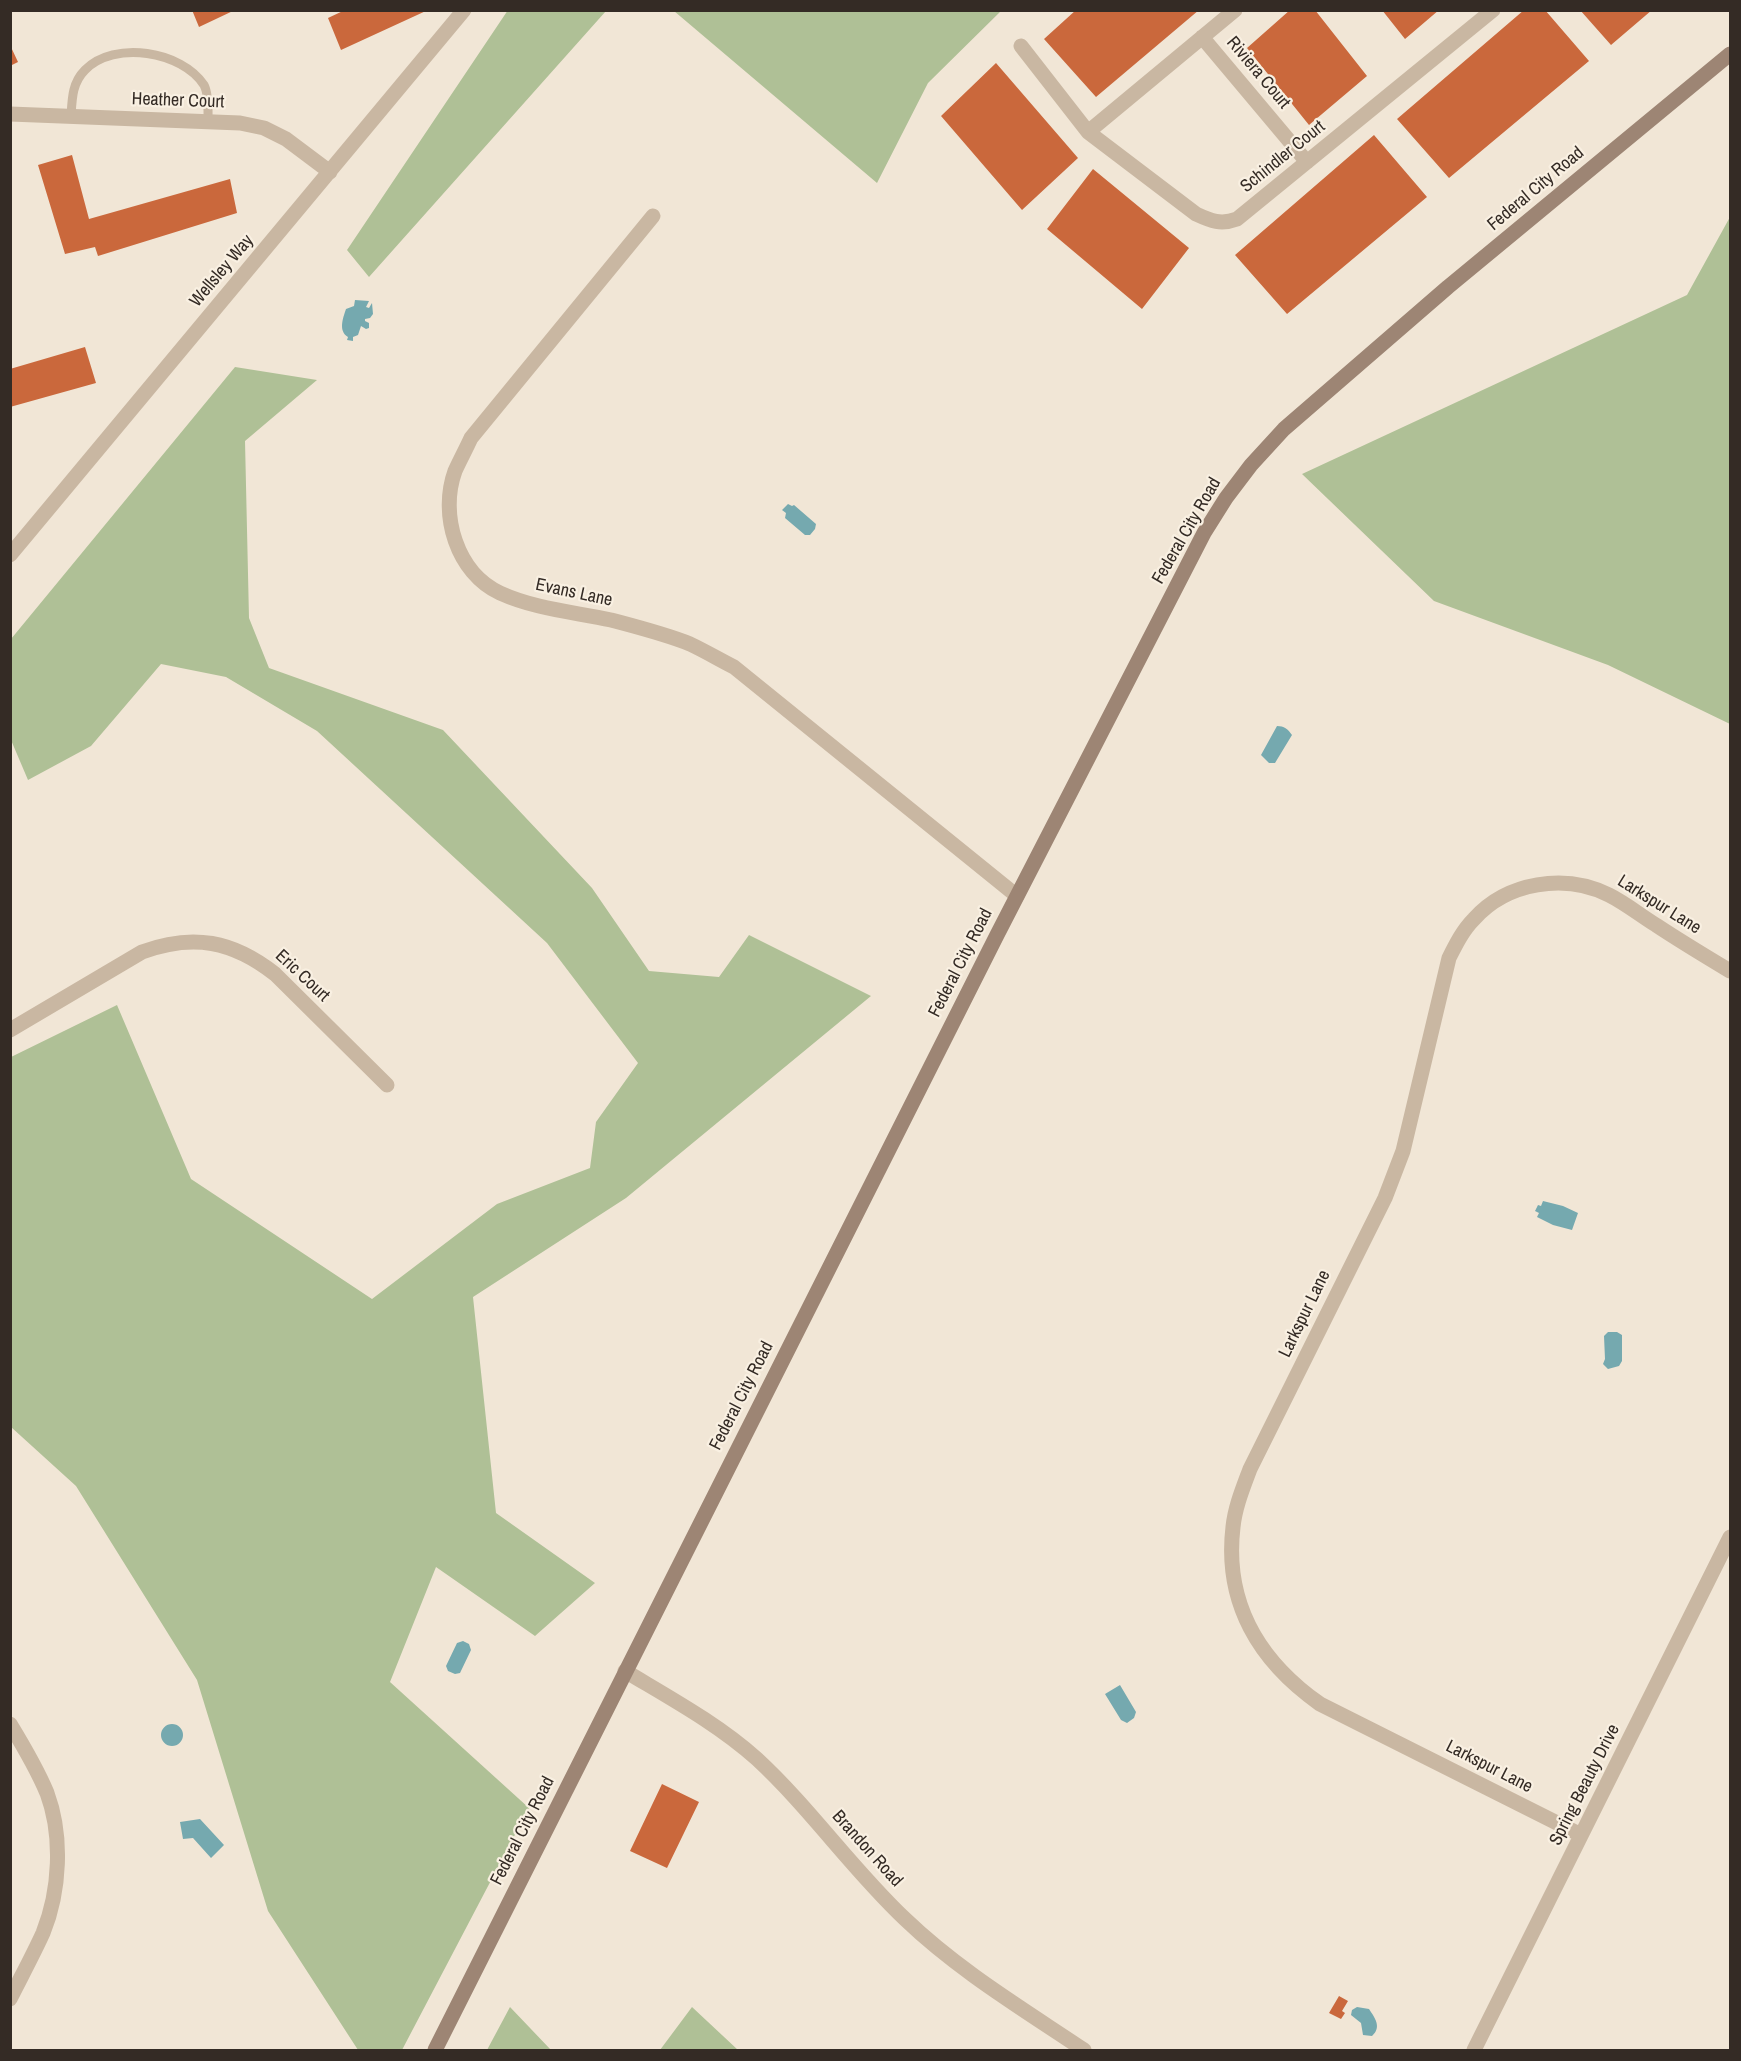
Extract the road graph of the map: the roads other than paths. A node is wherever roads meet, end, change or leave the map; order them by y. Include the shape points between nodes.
1 (464, 10) edge
2 (1234, 10) edge
3 (1493, 10) edge
4 (1202, 37) junction
5 (1021, 46) dead end
6 (1731, 54) edge
7 (10, 114) edge
8 (71, 117) junction
9 (208, 121) junction
10 (1088, 132) junction
11 (1307, 162) junction
12 (330, 172) junction
13 (653, 216) dead end
14 (10, 555) edge
15 (1017, 896) junction
16 (1731, 971) edge
17 (10, 1030) edge
18 (387, 1085) dead end
19 (1731, 1537) edge
20 (624, 1671) junction
21 (10, 1724) edge
22 (1581, 1835) junction
23 (10, 1999) edge
24 (435, 2050) edge
25 (1084, 2050) edge
26 (1474, 2050) edge

1 - 12 street, Wellsley Way
2 - 4 street
3 - 11 street, Schindler Court
4 - 10 street
4 - 11 street, Riviera Court
5 - 10 street, Schindler Court
6 - 15 street, Federal City Road via 1448,287 1284,429 1251,465 1204,533
7 - 8 street, Heather Court
8 - 9 street, Heather Court
8 - 9 lane via 73,87 85,69 102,59 138,53 156,54 189,69 206,87
9 - 12 street, Heather Court via 264,128 286,139
10 - 11 street, Schindler Court via 1196,214 1224,224 1237,219
12 - 14 street, Wellsley Way
13 - 15 street, Evans Lane via 471,438 451,491 454,538 461,556 484,583 499,593 532,605 669,637 734,668
15 - 20 street, Federal City Road
16 - 22 street, Larkspur Lane via 1609,895 1585,886 1560,882 1534,885 1492,902 1474,918 1449,958 1402,1151 1385,1198 1250,1469 1233,1526 1235,1585 1243,1612 1274,1666 1297,1688 1320,1704
17 - 18 street, Eric Court via 142,952 185,941 212,942 234,948 275,974
19 - 22 street, Spring Beauty Drive
20 - 24 street, Federal City Road
20 - 25 street, Brandon Road via 711,1724 755,1758 906,1920 953,1960
21 - 23 street via 48,1796 56,1829 57,1864 53,1898 43,1931
22 - 26 street, Spring Beauty Drive

